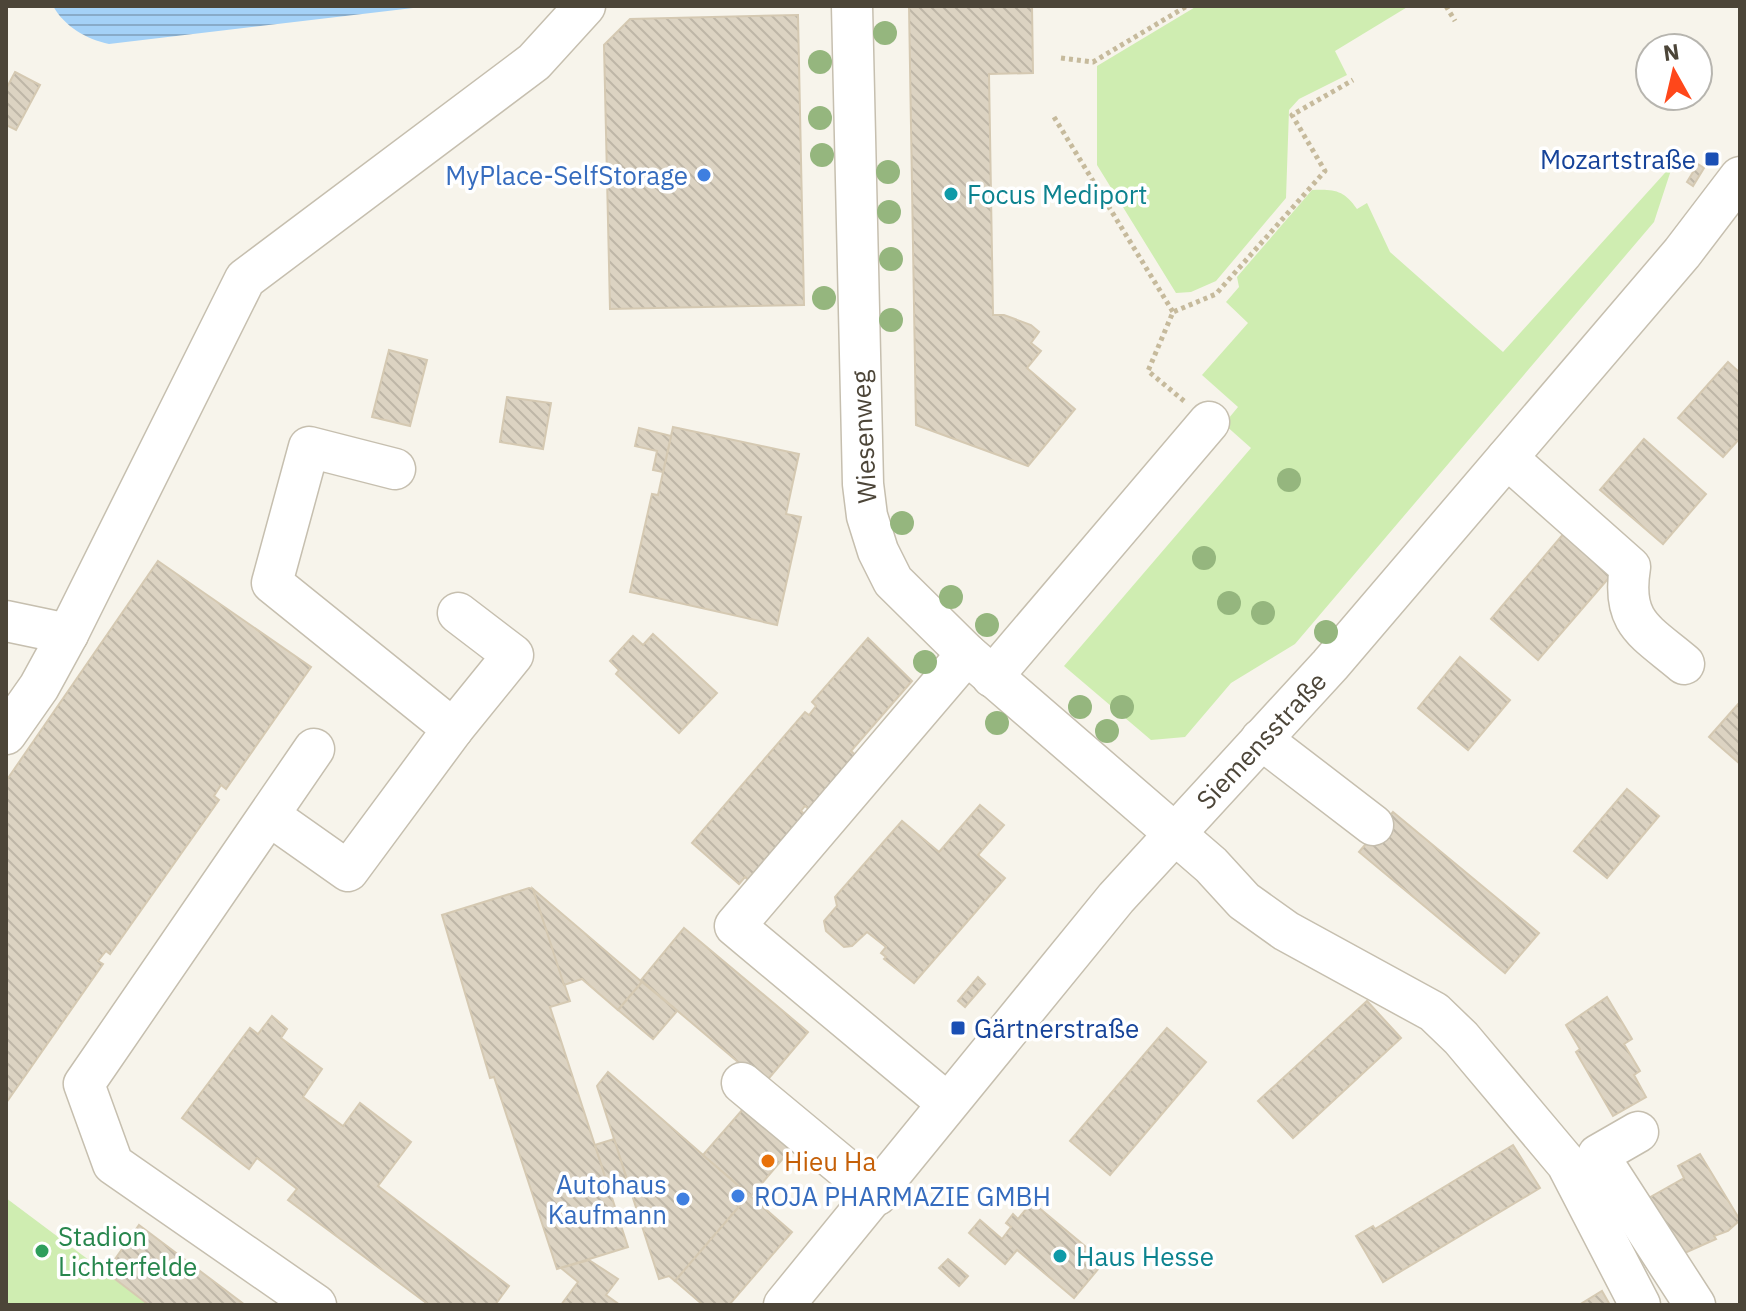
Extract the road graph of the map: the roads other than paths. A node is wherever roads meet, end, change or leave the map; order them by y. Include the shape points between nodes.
1 (585, 6) edge
2 (852, 6) edge
3 (1737, 190) edge
4 (1209, 422) road end
5 (1507, 458) junction
6 (395, 469) dead end
7 (458, 613) dead end
8 (6, 621) edge
9 (68, 634) junction
10 (1684, 664) dead end
11 (979, 666) junction
12 (453, 729) junction
13 (6, 734) edge
14 (1261, 739) junction
15 (314, 749) dead end
16 (270, 816) junction
17 (1373, 825) dead end
18 (1175, 833) junction
19 (742, 1083) dead end
20 (947, 1103) junction
21 (1638, 1132) dead end
22 (877, 1195) junction
23 (316, 1305) edge
24 (784, 1305) edge
25 (1640, 1305) edge
26 (1695, 1305) edge

1 - 9 street via 534,62 245,279
2 - 11 street, Wiesenweg via 867,516 893,581
3 - 5 street, Siemensstraße
4 - 11 street
5 - 10 street via 1630,567 1626,592 1632,615
5 - 14 street, Siemensstraße
6 - 12 street via 309,447 272,583
7 - 12 street via 513,655
8 - 9 street
9 - 13 street
11 - 18 street, Wiesenweg
11 - 20 street via 735,926
12 - 16 street via 348,871
14 - 17 street
14 - 18 street, Siemensstraße
15 - 16 street
16 - 23 street via 84,1084 113,1164
18 - 20 street, Siemensstraße
18 - 25 street, Wiesenweg via 1255,909 1434,1012 1461,1038 1567,1164
19 - 22 street
20 - 22 street, Siemensstraße
21 - 26 street via 1598,1155
22 - 24 street, Siemensstraße

